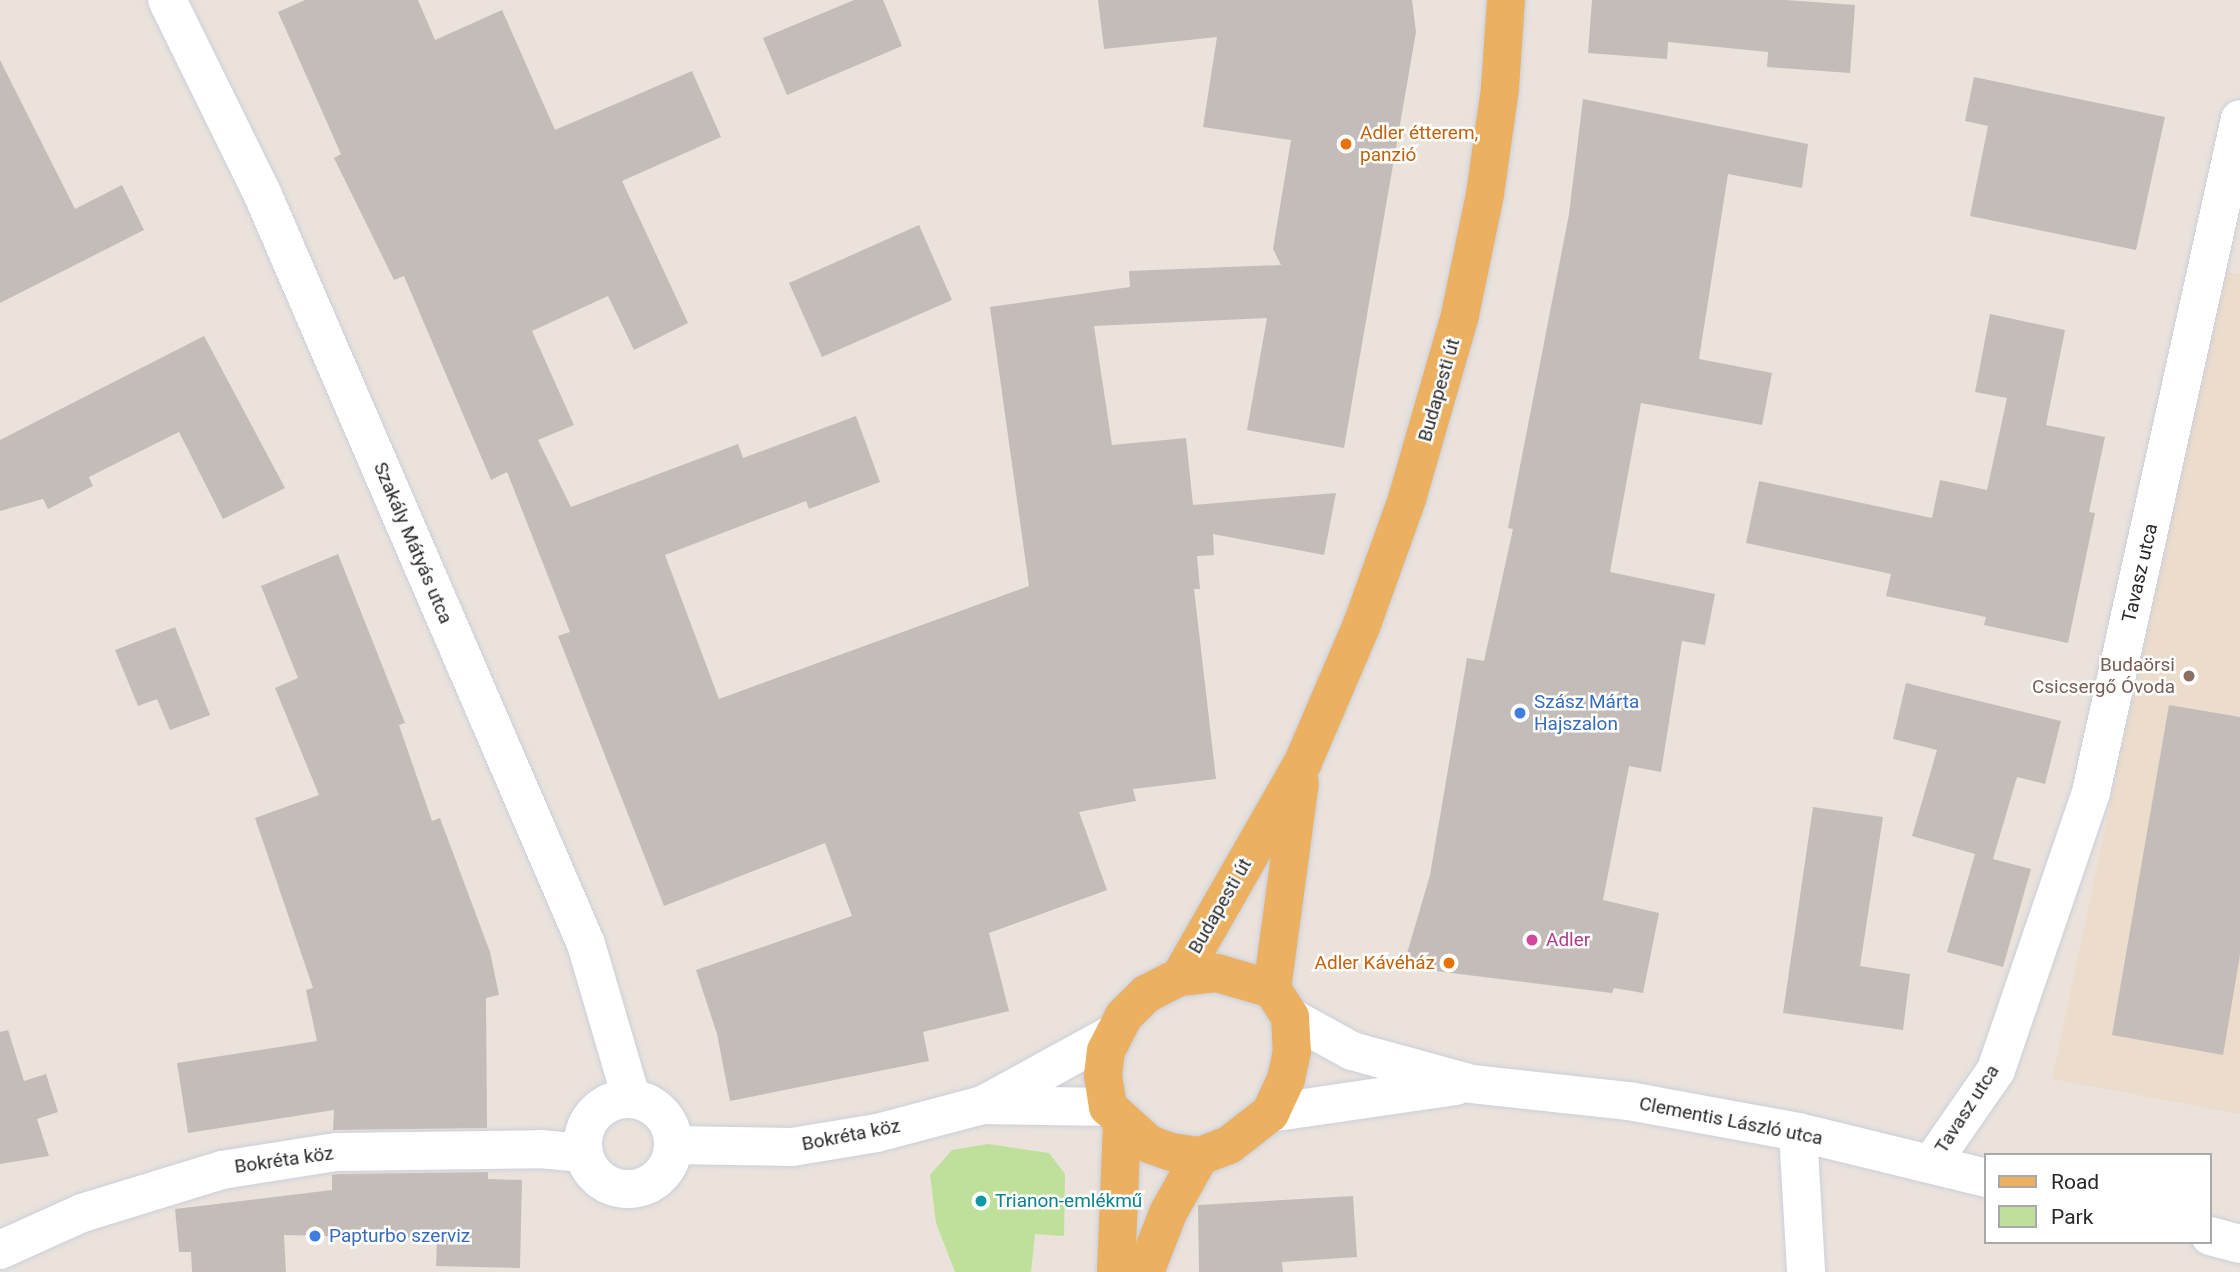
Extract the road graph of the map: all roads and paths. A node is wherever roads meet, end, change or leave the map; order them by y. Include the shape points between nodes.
1 (167, 0) edge
2 (1506, 0) edge
3 (2240, 119) edge
4 (1303, 762) junction
5 (1180, 977) junction
6 (1281, 1003) junction
7 (1112, 1034) junction
8 (1472, 1084) junction
9 (632, 1097) junction
10 (983, 1105) junction
11 (1270, 1113) junction
12 (1115, 1115) junction
13 (1798, 1132) junction
14 (674, 1145) junction
15 (583, 1153) junction
16 (1200, 1156) junction
17 (1931, 1164) junction
18 (1984, 1177) edge
19 (2212, 1237) edge
20 (2240, 1244) edge
21 (0, 1250) edge
22 (1116, 1272) edge
23 (1145, 1272) edge
24 (1806, 1272) edge

1 - 9 street, Szakály Mátyás utca via 262,193 586,944
2 - 4 main road, Budapesti út via 1500,88 1461,316 1407,499 1361,627
3 - 17 street, Tavasz utca via 2091,792 1996,1070
4 - 5 main road, Budapesti út
4 - 6 main road, Budapesti út
5 - 6 main road via 1217,973 1244,977
5 - 7 main road via 1146,994
6 - 8 street, Clementis László utca via 1352,1051
6 - 11 main road via 1292,1051 1286,1079
7 - 10 street, Bokréta köz
7 - 12 main road via 1103,1076
8 - 11 street, Clementis László utca
8 - 13 street, Clementis László utca via 1629,1101
9 - 14 street via 649,1103 666,1118
9 - 15 street via 598,1108 585,1127
10 - 12 street, Bokréta köz
10 - 14 street, Bokréta köz via 877,1133 792,1147
11 - 16 main road via 1229,1144
12 - 16 main road via 1149,1144
12 - 22 main road
13 - 17 street, Clementis László utca
13 - 24 street
14 - 15 street via 671,1161 657,1179 639,1189 618,1189 601,1182
15 - 21 street, Bokréta köz via 540,1149 336,1152 222,1170 82,1213
16 - 23 main road via 1168,1213
17 - 18 street, Clementis László utca
19 - 20 street

